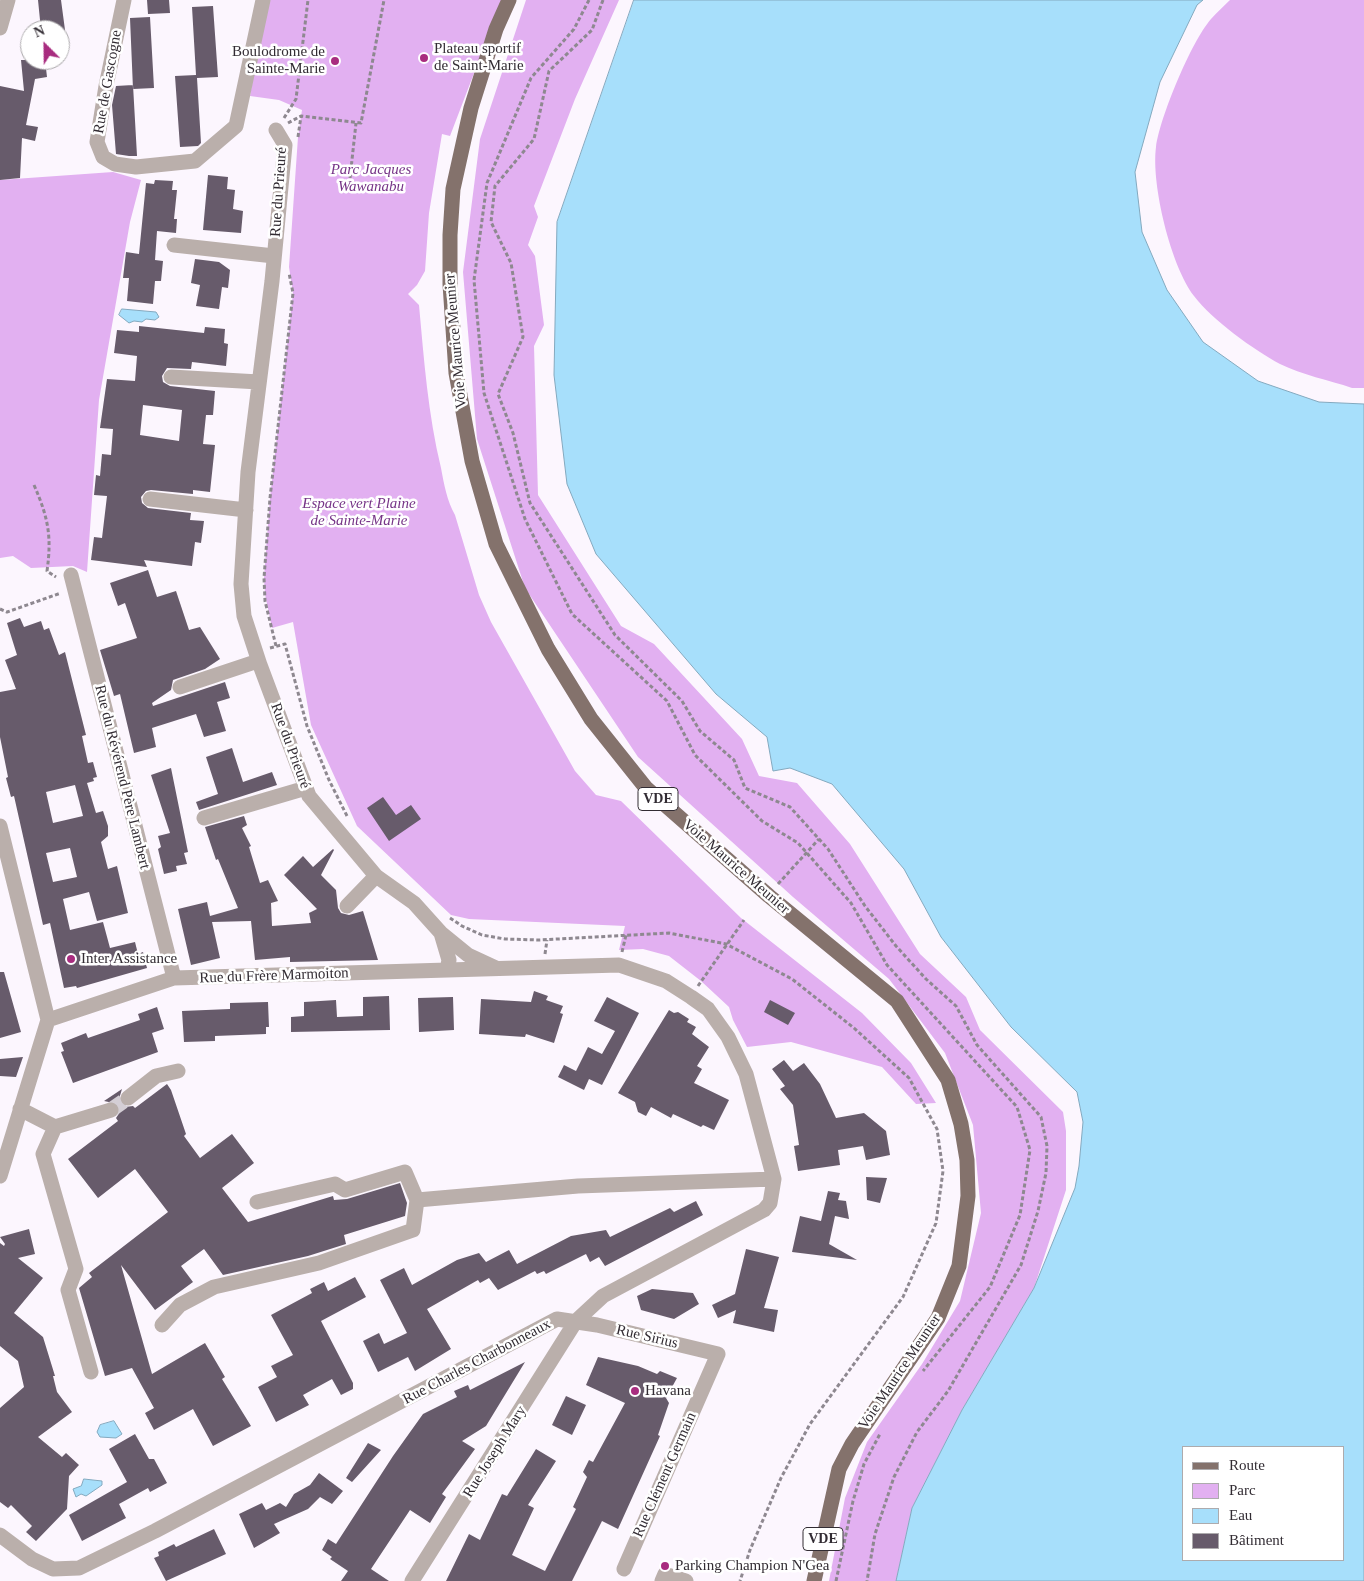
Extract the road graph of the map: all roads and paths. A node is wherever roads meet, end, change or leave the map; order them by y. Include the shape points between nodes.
1 (8, 0) edge
2 (124, 0) edge
3 (263, 0) edge
4 (308, 0) edge
5 (384, 0) edge
6 (509, 0) edge
7 (589, 0) edge
8 (603, 0) edge
9 (0, 28) edge
10 (301, 116) junction
11 (356, 123) junction
12 (276, 130) junction
13 (297, 146) dead end
14 (350, 178) dead end
15 (174, 245) dead end
16 (274, 256) junction
17 (289, 267) dead end
18 (171, 377) dead end
19 (259, 382) junction
20 (34, 485) dead end
21 (150, 499) dead end
22 (246, 510) junction
23 (72, 581) junction
24 (0, 609) edge
25 (276, 646) junction
26 (257, 657) junction
27 (180, 687) dead end
28 (306, 788) junction
29 (204, 818) dead end
30 (350, 820) dead end
31 (0, 826) edge
32 (819, 839) junction
33 (806, 851) junction
34 (3, 852) edge
35 (376, 876) junction
36 (778, 884) dead end
37 (347, 906) dead end
38 (448, 916) dead end
39 (744, 920) dead end
40 (441, 933) junction
41 (726, 944) junction
42 (500, 969) junction
43 (447, 970) junction
44 (174, 978) junction
45 (691, 996) junction
46 (48, 1020) junction
47 (178, 1071) dead end
48 (128, 1098) tunnel mouth
49 (20, 1110) junction
50 (111, 1110) tunnel mouth
51 (55, 1127) junction
52 (2, 1161) edge
53 (0, 1176) edge
54 (774, 1179) junction
55 (417, 1200) junction
56 (257, 1202) dead end
57 (576, 1322) junction
58 (162, 1325) dead end
59 (718, 1354) joint
60 (91, 1372) dead end
61 (918, 1376) dead end
62 (882, 1429) dead end
63 (0, 1535) edge
64 (624, 1569) dead end
65 (412, 1581) edge
66 (662, 1581) edge
67 (686, 1581) edge
68 (740, 1581) edge
69 (814, 1581) edge
70 (836, 1581) edge
71 (867, 1581) edge

1 - 9 street
2 - 3 street, Rue de Gascogne via 97,142 103,157 114,164 136,167 195,161 236,126
4 - 12 path via 296,99
5 - 11 path via 362,123
6 - 69 main road, Voie Maurice Meunier / VDE via 496,29 471,108 453,189 450,235 456,373 472,461 496,544 548,649 591,719 646,788 768,896 897,1001 948,1080 961,1124 968,1196 959,1266 938,1318 852,1444 839,1469
7 - 33 path via 574,29 530,78 487,183 474,280 484,393 525,519 572,614 668,701 695,755 762,821 798,842
8 - 32 path via 592,30 549,71 534,139 495,186 491,222 511,263 523,337 498,394 513,433 530,503 616,635 682,701 700,731 734,760 745,788 790,807
10 - 11 path
10 - 12 path
10 - 13 path
11 - 14 path
12 - 16 street, Rue du Prieuré via 285,145
15 - 16 street, Rue du Prieuré
16 - 19 street, Rue du Prieuré
17 - 25 path via 293,293 264,578 265,601
18 - 19 street
19 - 22 street, Rue du Prieuré
20 - 23 path via 48,523 47,571
21 - 22 street
22 - 26 street, Rue du Prieuré via 241,584 244,616
23 - 24 path via 7,612
23 - 44 street, Rue du Révérend Père Lambert
25 - 26 path
25 - 30 path via 285,644 307,726
26 - 27 street
26 - 28 street, Rue du Prieuré
28 - 29 street
28 - 35 street, Rue du Prieuré via 308,796
31 - 34 street
32 - 33 path
32 - 71 path via 896,946 956,1006 977,1045 1041,1117 1047,1146 1046,1173 1038,1211 1021,1265 948,1391 917,1432 894,1477 875,1534
33 - 36 path
33 - 61 path via 851,903 887,965 1017,1107 1030,1150 1020,1215 990,1287
34 - 46 street
35 - 37 street
35 - 40 street, Rue du Prieuré via 414,903
38 - 41 path via 462,926 505,939 547,940 669,933
39 - 41 path
40 - 42 street, Rue du Prieuré via 468,955
40 - 43 street, Rue du Prieuré via 449,960
41 - 45 path
41 - 68 path via 792,979 854,1028 909,1078 937,1129 943,1171 936,1223 902,1297 810,1424 781,1478
42 - 43 street, Rue du Frère Marmoiton
42 - 45 street, Rue du Frère Marmoiton via 619,965 666,981
43 - 44 street, Rue du Frère Marmoiton
44 - 46 street, Rue du Frère Marmoiton
45 - 54 street via 708,1009 723,1030 746,1074
46 - 49 street
47 - 48 street via 156,1076
49 - 51 street
49 - 52 street
50 - 51 street
51 - 60 street via 43,1154 76,1269 68,1290
52 - 53 street
54 - 55 street via 578,1186
54 - 57 street via 770,1203 764,1210 603,1296
55 - 56 street via 406,1172 345,1190 335,1184
55 - 58 street via 413,1230 319,1263 214,1287 180,1305
57 - 59 street, Rue Sirius
57 - 63 street, Rue Charles Charbonneaux via 557,1319 147,1536 79,1568 53,1569 32,1559
57 - 65 street, Rue Joseph Mary
59 - 64 street, Rue Clément Germain
62 - 70 path via 864,1464
66 - 67 street via 665,1574

